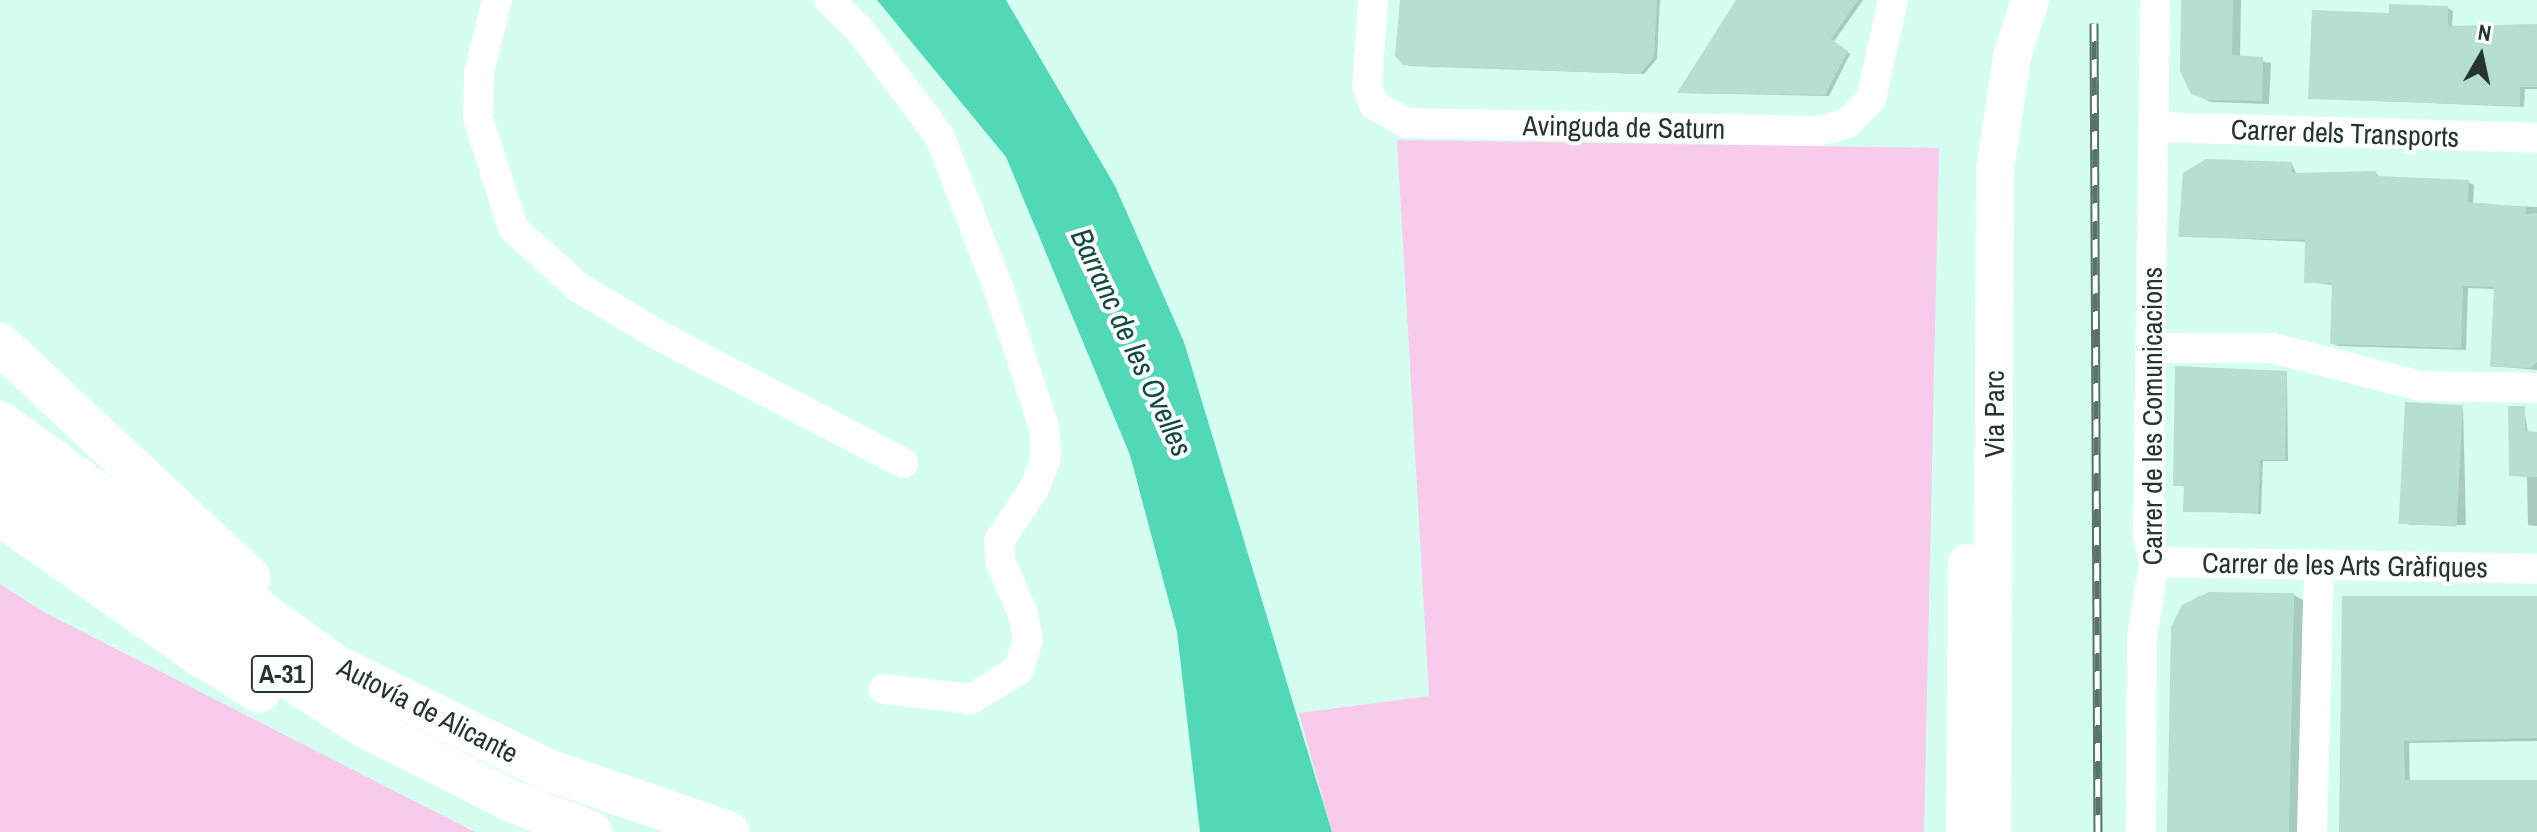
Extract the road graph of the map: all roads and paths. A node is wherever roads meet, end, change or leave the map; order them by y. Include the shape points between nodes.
1 (497, 0) edge
2 (829, 0) edge
3 (1373, 0) edge
4 (1893, 0) edge
5 (2004, 0) edge
6 (2030, 0) edge
7 (2155, 0) edge
8 (2154, 127) junction
9 (2537, 138) edge
10 (0, 344) edge
11 (2151, 348) junction
12 (0, 367) edge
13 (2537, 388) edge
14 (64, 405) junction
15 (0, 422) edge
16 (903, 463) dead end
17 (0, 469) edge
18 (0, 515) edge
19 (2154, 562) junction
20 (2319, 564) junction
21 (2537, 569) edge
22 (336, 666) junction
23 (884, 689) dead end
24 (547, 832) edge
25 (591, 832) edge
26 (728, 832) edge
27 (1965, 832) edge
28 (1992, 832) edge
29 (2141, 832) edge
30 (2312, 832) edge

1 - 16 street via 479,72 478,118 513,228 578,287
2 - 23 street via 894,72 939,135 999,290 1044,427 1046,458 1035,487 999,541 1001,563 1028,640 1018,670 971,699
3 - 4 street, Avinguda de Saturn via 1367,85 1374,105 1406,123 1819,131 1846,124 1871,99
5 - 27 main road, Via Parc via 1971,170
6 - 28 main road, Via Parc via 2012,57 1995,170
7 - 8 street, Carrer de les Comunicacions
8 - 9 street, Carrer dels Transports
8 - 11 street, Carrer de les Comunicacions
10 - 14 highway
11 - 13 street via 2272,348 2420,386
11 - 19 street, Carrer de les Comunicacions via 2148,536
12 - 14 highway
14 - 22 highway via 228,558 315,627
15 - 22 highway, Autovía de Alicante / A-31
17 - 25 highway, Autovía de Alicante / A-31 via 229,639 363,726 514,802
18 - 24 highway via 200,655 331,734
19 - 20 street, Carrer de les Arts Gràfiques
19 - 29 street, Carrer de les Comunicacions via 2142,638
20 - 21 street, Carrer de les Arts Gràfiques
20 - 30 street
22 - 26 highway, Autovía de Alicante / A-31 via 545,769

